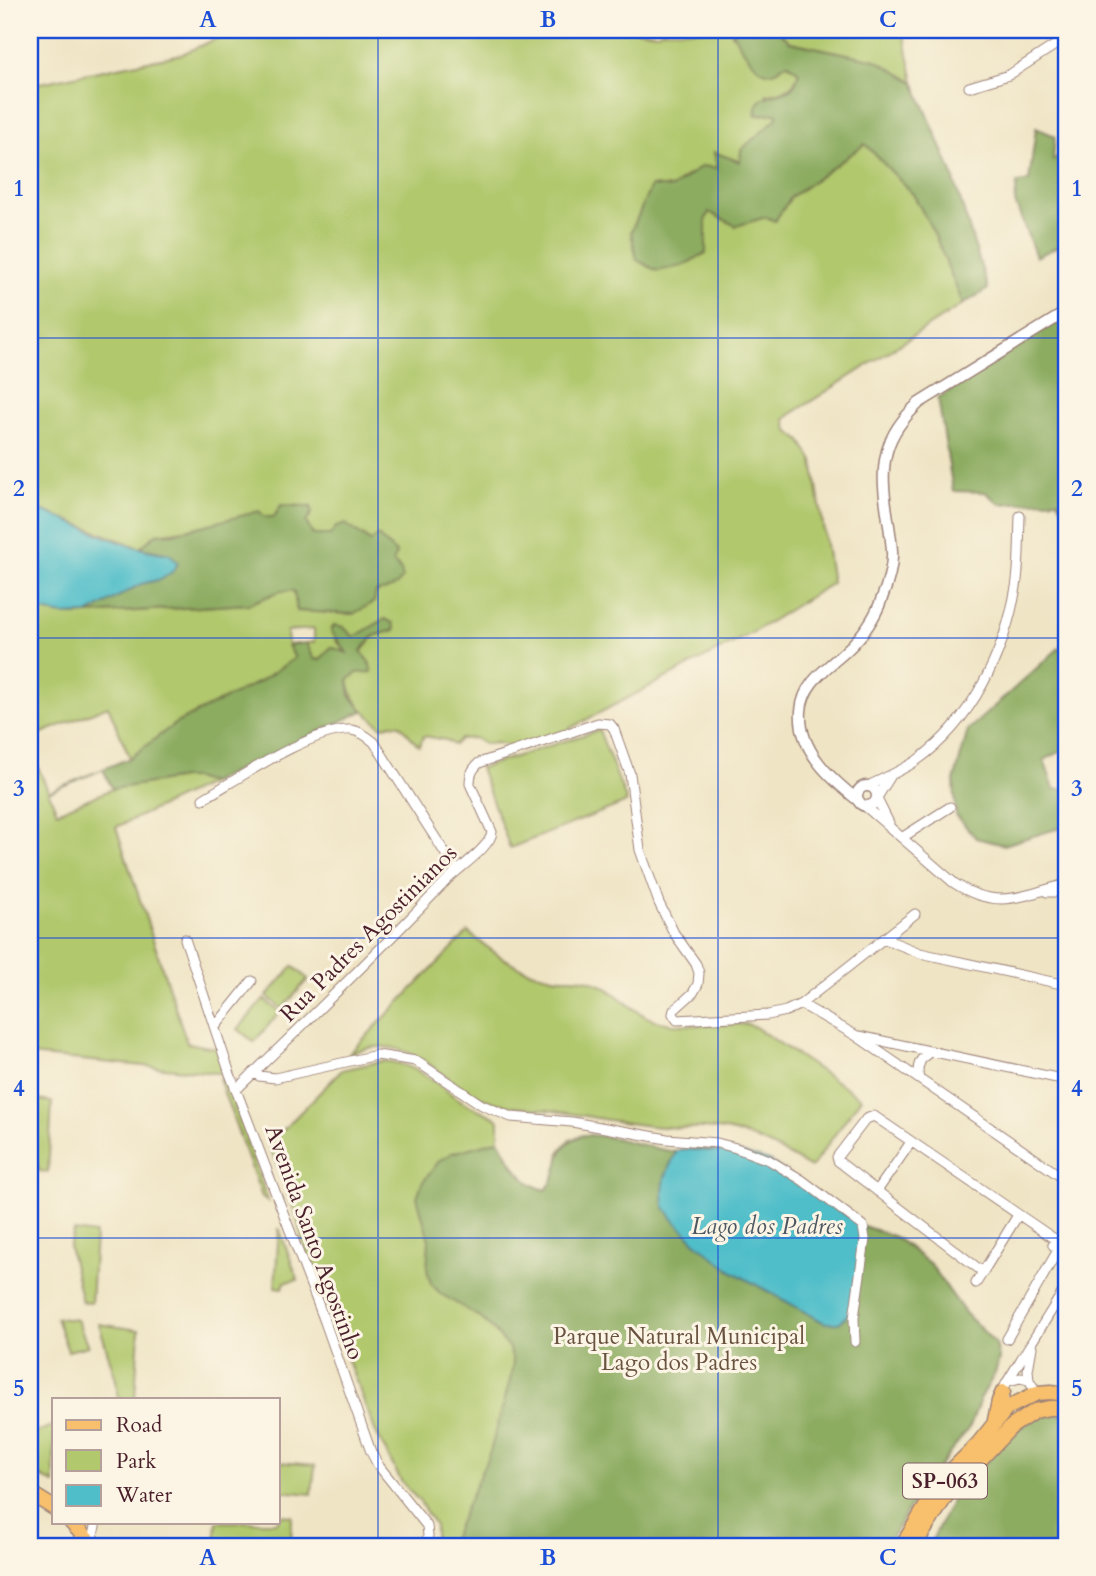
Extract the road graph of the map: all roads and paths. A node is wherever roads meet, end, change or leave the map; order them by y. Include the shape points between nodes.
1 (1066, 38) edge
2 (969, 87) dead end
3 (1066, 312) edge
4 (1020, 516) dead end
5 (829, 774) junction
6 (890, 777) junction
7 (867, 786) junction
8 (877, 798) junction
9 (203, 799) dead end
10 (862, 804) junction
11 (950, 807) dead end
12 (894, 830) junction
13 (903, 837) junction
14 (456, 870) junction
15 (1066, 884) edge
16 (1045, 891) junction
17 (1066, 892) edge
18 (915, 914) dead end
19 (185, 939) dead end
20 (886, 939) junction
21 (252, 981) dead end
22 (1066, 985) edge
23 (801, 1003) junction
24 (215, 1027) junction
25 (855, 1035) junction
26 (932, 1051) junction
27 (254, 1072) junction
28 (919, 1079) junction
29 (1066, 1080) edge
30 (237, 1089) junction
31 (911, 1142) junction
32 (829, 1154) dead end
33 (838, 1161) junction
34 (1066, 1180) edge
35 (877, 1191) junction
36 (1018, 1215) junction
37 (1066, 1243) edge
38 (1060, 1247) edge
39 (983, 1272) junction
40 (976, 1283) dead end
41 (1066, 1287) edge
42 (1007, 1339) dead end
43 (855, 1342) dead end
44 (1032, 1345) junction
45 (1029, 1380) junction
46 (1005, 1387) junction
47 (1037, 1393) junction
48 (1066, 1394) edge
49 (1007, 1408) junction
50 (1066, 1408) edge
51 (1028, 1415) junction
52 (995, 1421) junction
53 (30, 1493) edge
54 (52, 1507) edge
55 (73, 1524) edge
56 (96, 1524) edge
57 (92, 1545) edge
58 (426, 1546) edge
59 (902, 1546) edge
60 (914, 1546) edge

1 - 2 street via 1009,75
3 - 5 street via 919,402 894,435 884,470 892,554 882,599 863,633 811,683 801,710 805,740
4 - 6 street via 1017,583 995,660 956,724 918,760
5 - 7 street
5 - 10 street
6 - 7 street
6 - 8 street
7 - 8 street via 875,789
7 - 10 street via 858,792
8 - 10 street via 871,806
8 - 12 street
9 - 14 street via 289,749 341,730 354,730 374,742
10 - 12 street
11 - 13 street
12 - 13 street
13 - 16 street via 954,883 982,898 1010,900
14 - 23 street, Rua Padres Agostinianos via 492,836 470,776 479,763 598,723 610,724 629,774 640,850 659,903 699,973 693,993 674,1010 674,1017 682,1021 768,1015
14 - 27 street, Rua Padres Agostinianos
15 - 16 street
16 - 17 street
18 - 20 street
19 - 24 street, Avenida Santo Agostinho
20 - 22 street via 920,953
20 - 23 street
21 - 24 street
23 - 25 street
24 - 30 street, Avenida Santo Agostinho
25 - 26 street
25 - 28 street
26 - 28 street via 920,1062
26 - 29 street
27 - 30 street, Rua Padres Agostinianos
27 - 43 street via 275,1078 377,1055 400,1057 416,1061 482,1105 511,1117 717,1143 769,1160 863,1226
28 - 34 street
30 - 58 street, Avenida Santo Agostinho via 371,1452 427,1526
31 - 33 street via 871,1115
31 - 35 street
31 - 36 street
32 - 33 street
33 - 35 street
35 - 39 street
36 - 38 street
36 - 39 street
37 - 38 street via 1058,1238
38 - 42 street
39 - 40 street
41 - 44 street
44 - 45 street
44 - 46 street
45 - 46 street via 1016,1378
45 - 47 street
46 - 49 street
46 - 52 main road
47 - 48 main road, SP-063
47 - 49 main road, SP-063
47 - 51 main road
49 - 51 main road
49 - 52 main road, SP-063
50 - 51 main road
51 - 60 main road, SP-063 via 955,1485
52 - 59 main road, SP-063 via 933,1495
53 - 54 main road
55 - 57 main road
56 - 57 street

